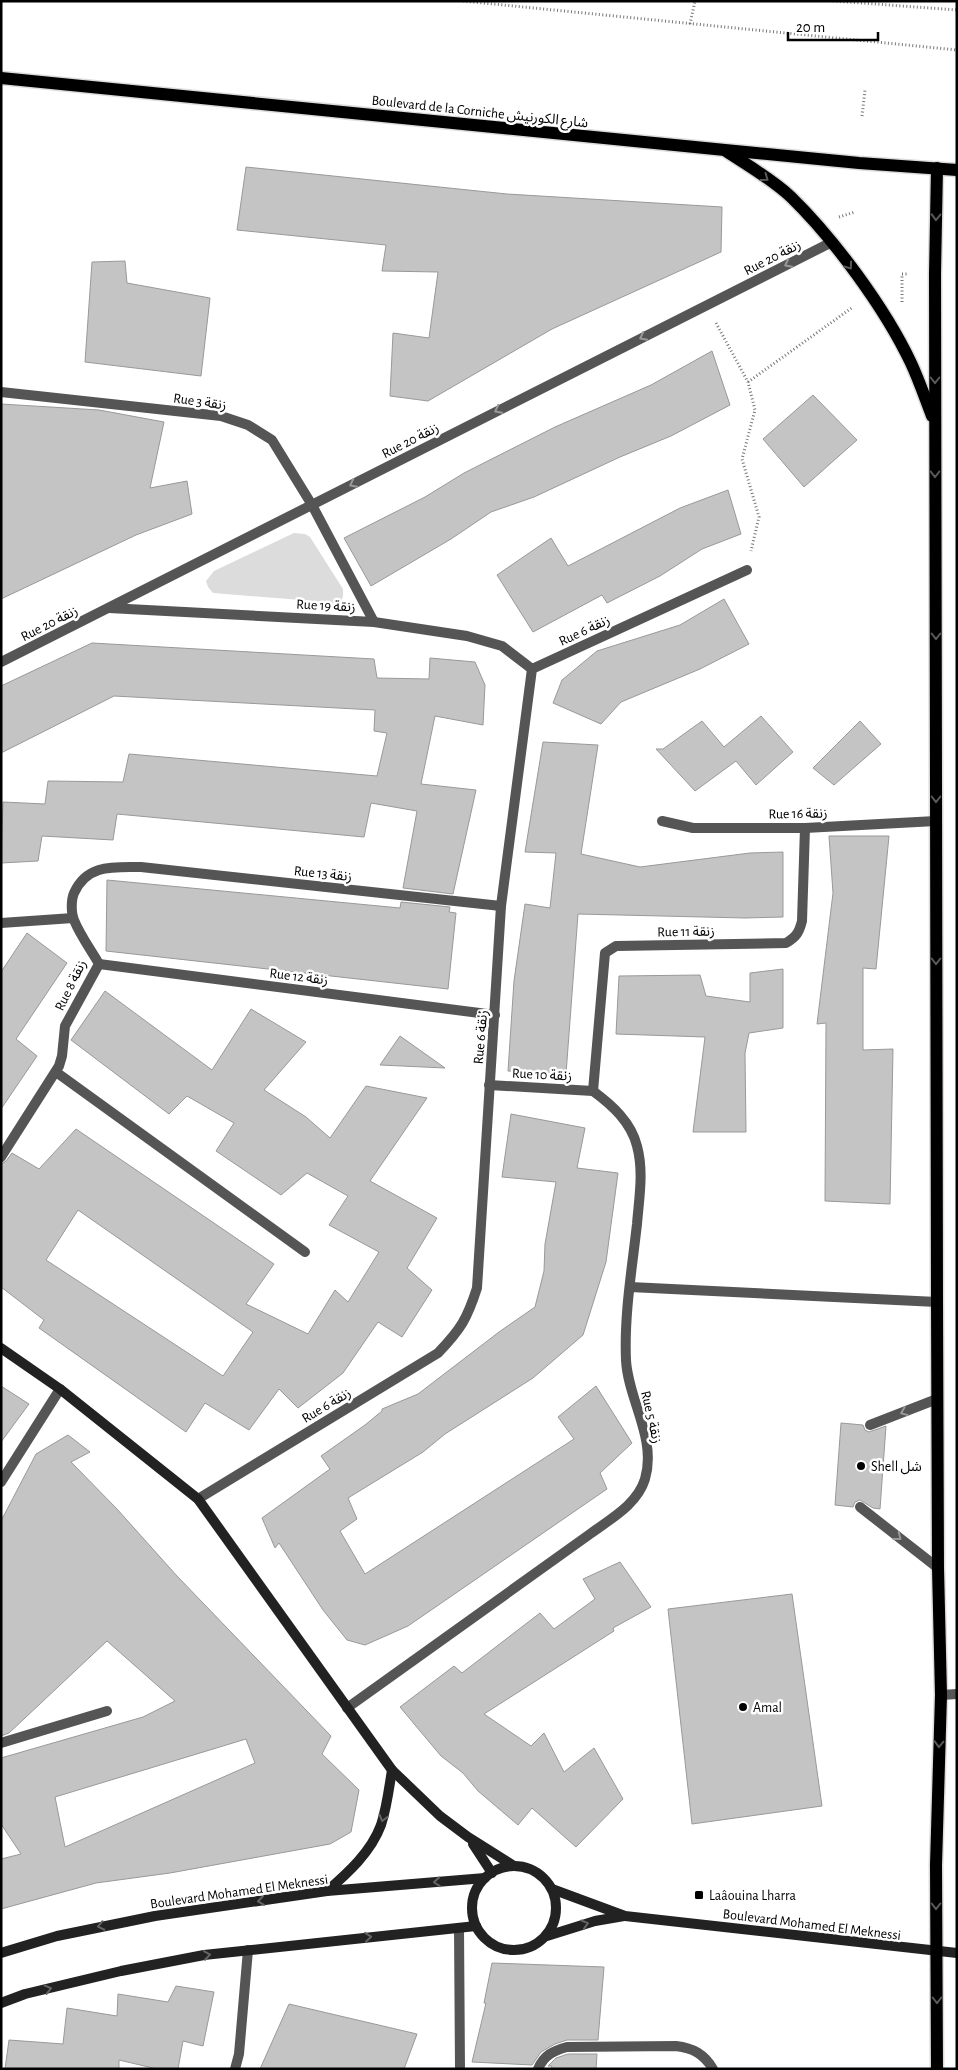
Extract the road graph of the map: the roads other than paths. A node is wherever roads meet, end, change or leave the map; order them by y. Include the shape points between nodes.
1 (1, 78) edge
2 (725, 150) junction
3 (937, 168) junction
4 (957, 170) edge
5 (832, 242) junction
6 (1, 392) edge
7 (935, 425) junction
8 (312, 505) junction
9 (747, 570) road end
10 (108, 608) junction
11 (374, 622) junction
12 (1, 662) edge
13 (532, 669) junction
14 (662, 821) dead end
15 (936, 821) junction
16 (805, 828) junction
17 (501, 906) junction
18 (73, 918) junction
19 (1, 923) edge
20 (99, 964) junction
21 (495, 1015) junction
22 (56, 1072) junction
23 (489, 1085) junction
24 (593, 1091) junction
25 (1, 1157) edge
26 (305, 1252) dead end
27 (630, 1287) junction
28 (937, 1302) junction
29 (1, 1348) edge
30 (60, 1389) junction
31 (937, 1399) junction
32 (870, 1425) dead end
33 (1, 1482) edge
34 (198, 1499) junction
35 (860, 1507) dead end
36 (938, 1568) junction
37 (957, 1694) edge
38 (941, 1695) junction
39 (346, 1708) junction
40 (107, 1711) dead end
41 (1, 1743) edge
42 (392, 1770) junction
43 (468, 1837) junction
44 (514, 1866) junction
45 (489, 1875) junction
46 (552, 1889) junction
47 (327, 1891) junction
48 (625, 1916) junction
49 (476, 1926) junction
50 (459, 1928) junction
51 (547, 1936) junction
52 (248, 1950) junction
53 (937, 1952) junction
54 (1, 1953) edge
55 (957, 1953) edge
56 (1, 2003) edge
57 (235, 2069) edge
58 (460, 2069) edge
59 (538, 2069) edge
60 (713, 2069) edge
61 (937, 2069) edge

1 - 2 main road, Boulevard de la Corniche شارع الكورنيش
2 - 3 main road, Boulevard de la Corniche شارع الكورنيش
2 -> 5 main road via 790,197
3 - 4 main road, Boulevard de la Corniche شارع الكورنيش
3 -> 7 main road
5 -> 7 main road via 894,332 910,362
5 -> 8 street, Rue 20 زنقة
6 - 8 street, Rue 3 زنقة via 220,416 248,425 272,440
7 -> 15 main road
8 - 10 street, Rue 20 زنقة
8 - 11 street, Rue 3 زنقة
9 - 13 street, Rue 6 زنقة
10 - 11 street, Rue 19 زنقة
10 - 12 street, Rue 20 زنقة
11 - 13 street, Rue 19 زنقة via 467,636 502,646
13 - 17 street, Rue 6 زنقة
14 - 16 street, Rue 16 زنقة via 693,828
15 - 16 street, Rue 16 زنقة
15 -> 28 main road
16 - 24 street, Rue 11 زنقة via 802,921 798,934 786,944 616,946 605,953
17 - 18 street, Rue 13 زنقة via 141,867 101,869 87,875 78,883 72,897
17 - 21 street, Rue 6 زنقة
18 - 19 street
18 - 20 street, Rue 8 زنقة
20 - 21 street, Rue 12 زنقة
20 - 22 street, Rue 8 زنقة via 65,1026 62,1056
21 - 23 street, Rue 6 زنقة
22 - 25 street, Rue 8 زنقة
22 - 26 street
23 - 24 street, Rue 10 زنقة
23 - 34 street, Rue 6 زنقة via 477,1288 468,1315 457,1334 438,1353
24 - 27 street, Rue 5 زنقة via 613,1106 632,1132 637,1145 642,1176
27 - 28 street
27 - 39 street, Rue 5 زنقة via 626,1362 647,1455 640,1491 627,1507
28 - 31 main road
29 - 30 main road
30 - 33 street
30 - 34 main road
31 -> 32 street
31 - 36 main road
34 - 39 main road
35 -> 36 street
36 - 38 main road
37 - 38 street
38 -> 53 main road
39 - 42 main road
40 - 41 street
42 - 43 main road via 440,1816
42 -> 47 main road via 381,1825 350,1871
43 - 44 main road
43 - 45 main road
44 - 45 main road via 498,1869
44 - 46 main road via 530,1869 543,1877
45 -> 47 main road, Boulevard Mohamed El Meknessi
45 - 49 main road via 475,1892 472,1909
46 - 48 main road, Boulevard Mohamed El Meknessi
46 - 51 main road via 557,1905 555,1921
47 -> 54 main road, Boulevard Mohamed El Meknessi via 124,1922 57,1936
51 -> 48 main road, Boulevard Mohamed El Meknessi via 595,1921
48 - 53 main road, Boulevard Mohamed El Meknessi
49 - 50 main road
49 - 51 main road via 486,1940 500,1948 517,1951 534,1946
52 -> 50 main road
50 - 58 street
56 -> 52 main road via 121,1970
52 - 57 street
53 - 55 main road, Boulevard Mohamed El Meknessi
53 -> 61 main road
59 - 60 street via 545,2057 567,2047 676,2046 702,2055

